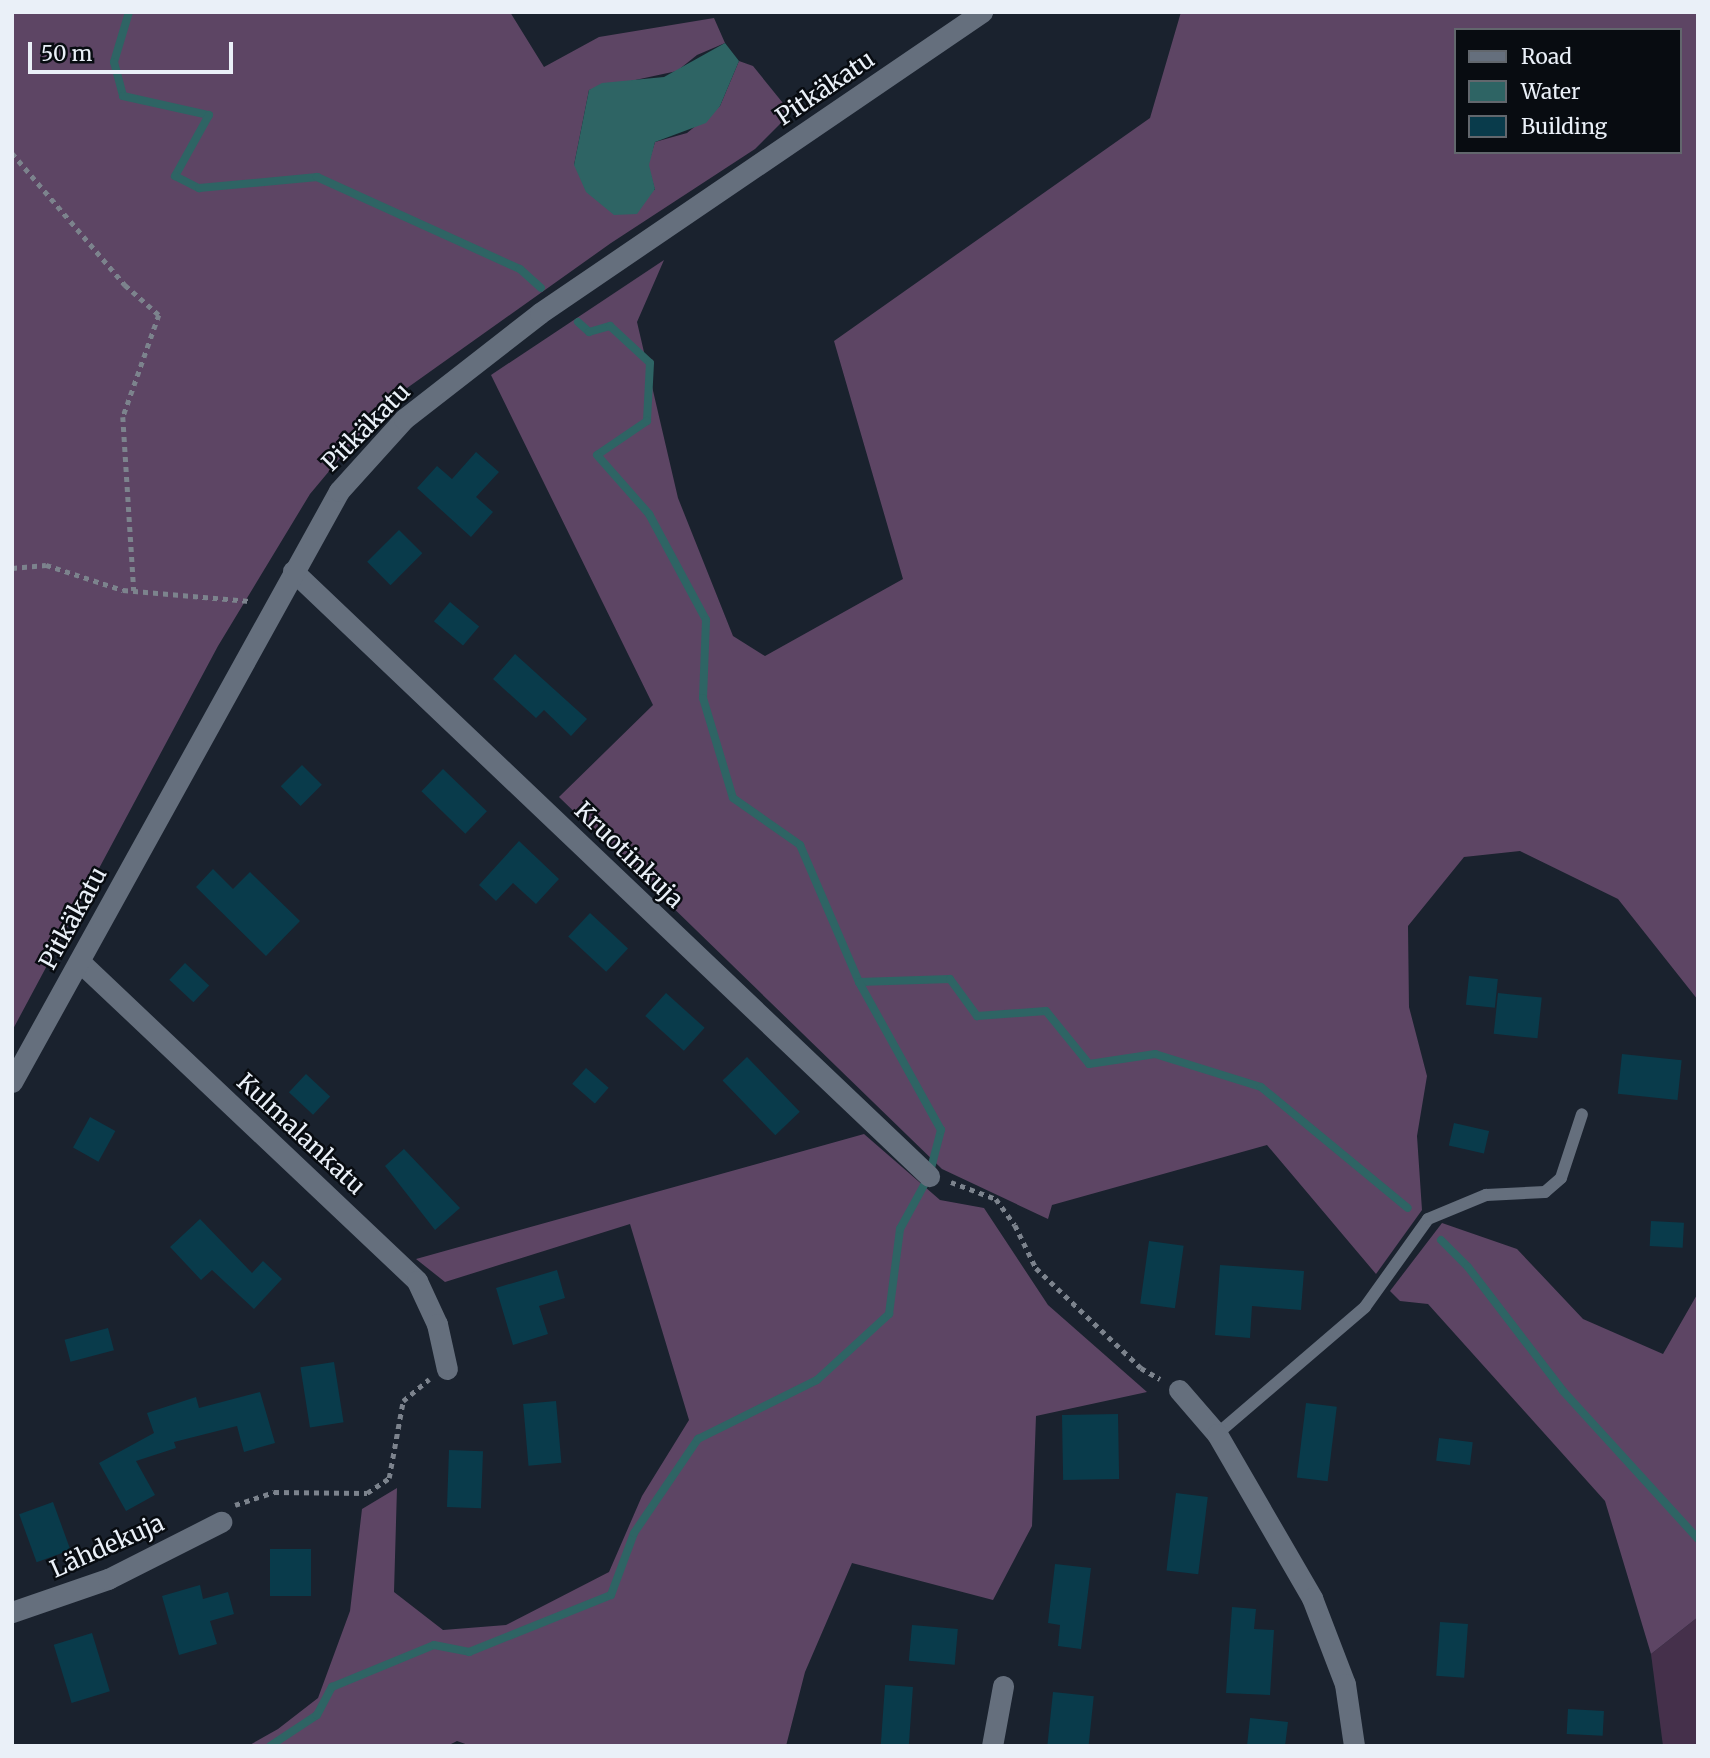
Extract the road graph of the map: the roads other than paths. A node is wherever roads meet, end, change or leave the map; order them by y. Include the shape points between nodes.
1 (982, 12) edge
2 (293, 571) junction
3 (79, 962) junction
4 (12, 1082) edge
5 (1582, 1114) dead end
6 (929, 1177) road end
7 (447, 1369) road end
8 (1179, 1390) road end
9 (1217, 1434) junction
10 (221, 1522) road end
11 (12, 1612) edge
12 (1003, 1686) dead end
13 (992, 1746) edge
14 (1354, 1746) edge

1 - 2 street, Pitkäkatu via 540,313 404,419 339,491
2 - 3 street, Pitkäkatu
2 - 6 street, Kruotinkuja
3 - 4 street, Pitkäkatu
3 - 7 street, Kulmalankatu via 416,1281 437,1324
5 - 9 lane via 1560,1178 1545,1192 1486,1195 1428,1219 1365,1307
8 - 9 street
9 - 14 street via 1312,1598 1345,1684
10 - 11 street, Lähdekuja via 108,1579
12 - 13 street

